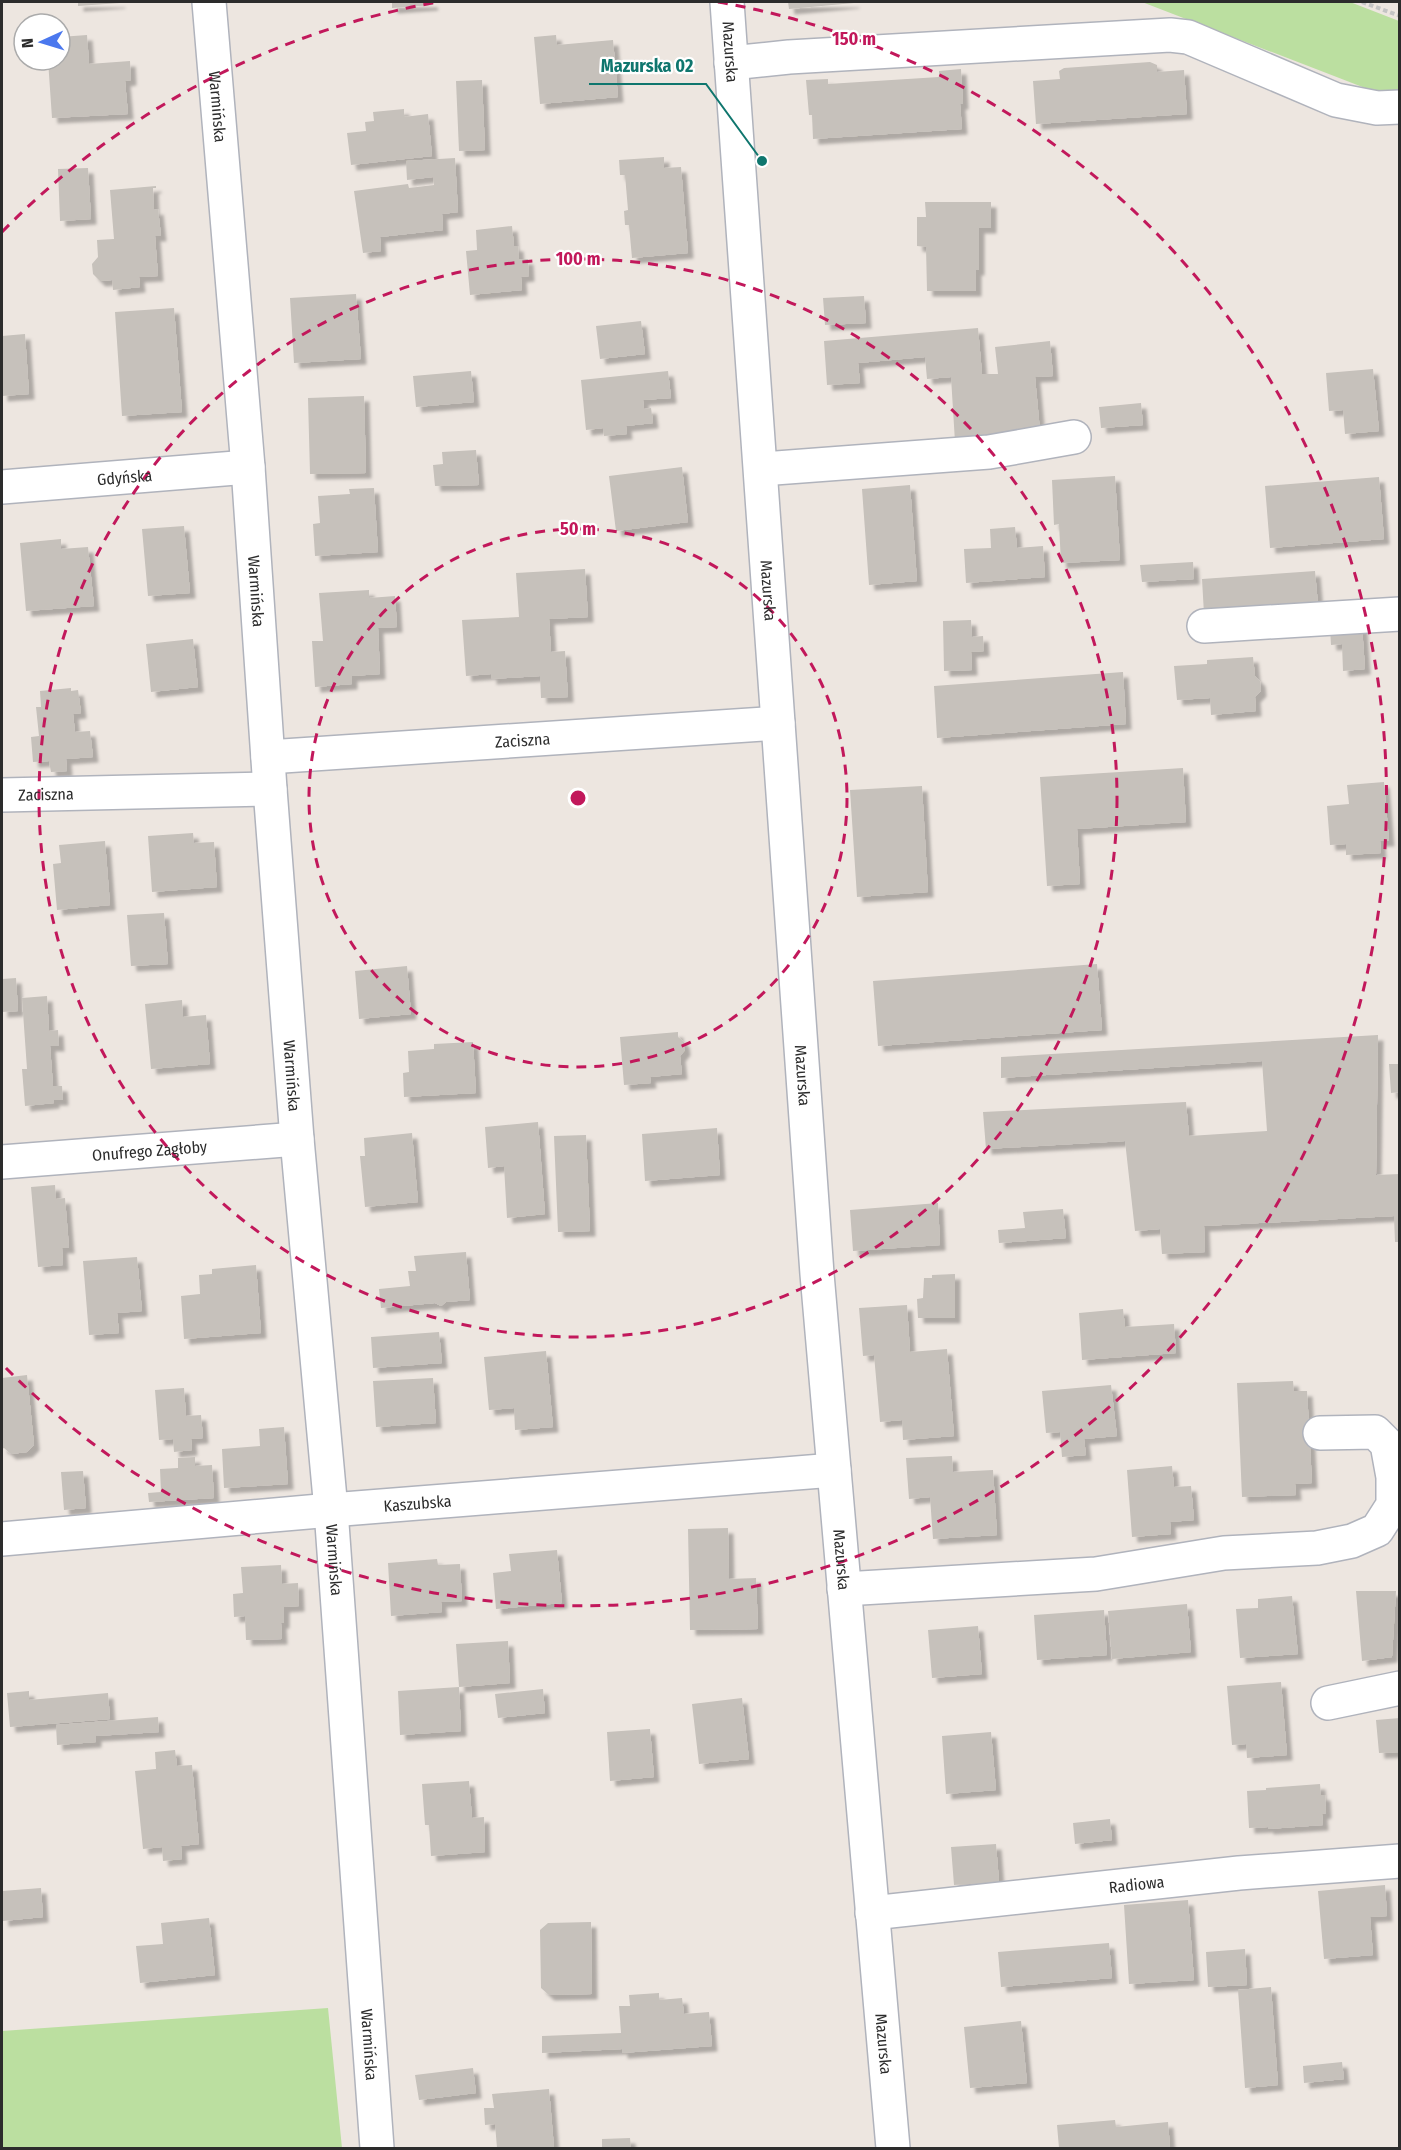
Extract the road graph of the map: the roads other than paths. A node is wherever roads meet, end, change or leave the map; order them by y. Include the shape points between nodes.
1 (208, 2) edge
2 (727, 2) edge
3 (731, 63) junction
4 (1400, 107) edge
5 (1074, 437) dead end
6 (248, 467) junction
7 (760, 469) junction
8 (2, 487) edge
9 (1400, 614) edge
10 (1204, 626) dead end
11 (778, 723) junction
12 (268, 757) junction
13 (270, 789) junction
14 (2, 795) edge
15 (297, 1139) junction
16 (2, 1162) edge
17 (1320, 1433) dead end
18 (834, 1470) junction
19 (331, 1510) junction
20 (2, 1539) edge
21 (844, 1589) junction
22 (1400, 1688) edge
23 (1328, 1703) dead end
24 (1400, 1861) edge
25 (872, 1912) junction
26 (377, 2148) edge
27 (893, 2148) edge

1 - 6 street, Warmińska
2 - 3 street, Mazurska
3 - 4 street via 1170,35 1188,38 1336,100 1377,108
3 - 7 street, Mazurska
5 - 7 street via 989,452
6 - 8 street, Gdyńska
6 - 12 street, Warmińska
7 - 11 street, Mazurska
9 - 10 street
11 - 12 street, Zaciszna
11 - 18 street, Mazurska
12 - 13 street, Warmińska
13 - 14 street, Zaciszna
13 - 15 street, Warmińska
15 - 16 street, Onufrego Zagłoby
15 - 19 street, Warmińska
17 - 21 street via 1375,1432 1387,1444 1393,1505 1377,1530 1317,1548 1224,1553 1096,1574
18 - 19 street, Kaszubska
18 - 21 street, Mazurska
19 - 20 street, Kaszubska
19 - 26 street, Warmińska
21 - 25 street, Mazurska
22 - 23 street
24 - 25 street, Radiowa via 1239,1873
25 - 27 street, Mazurska

